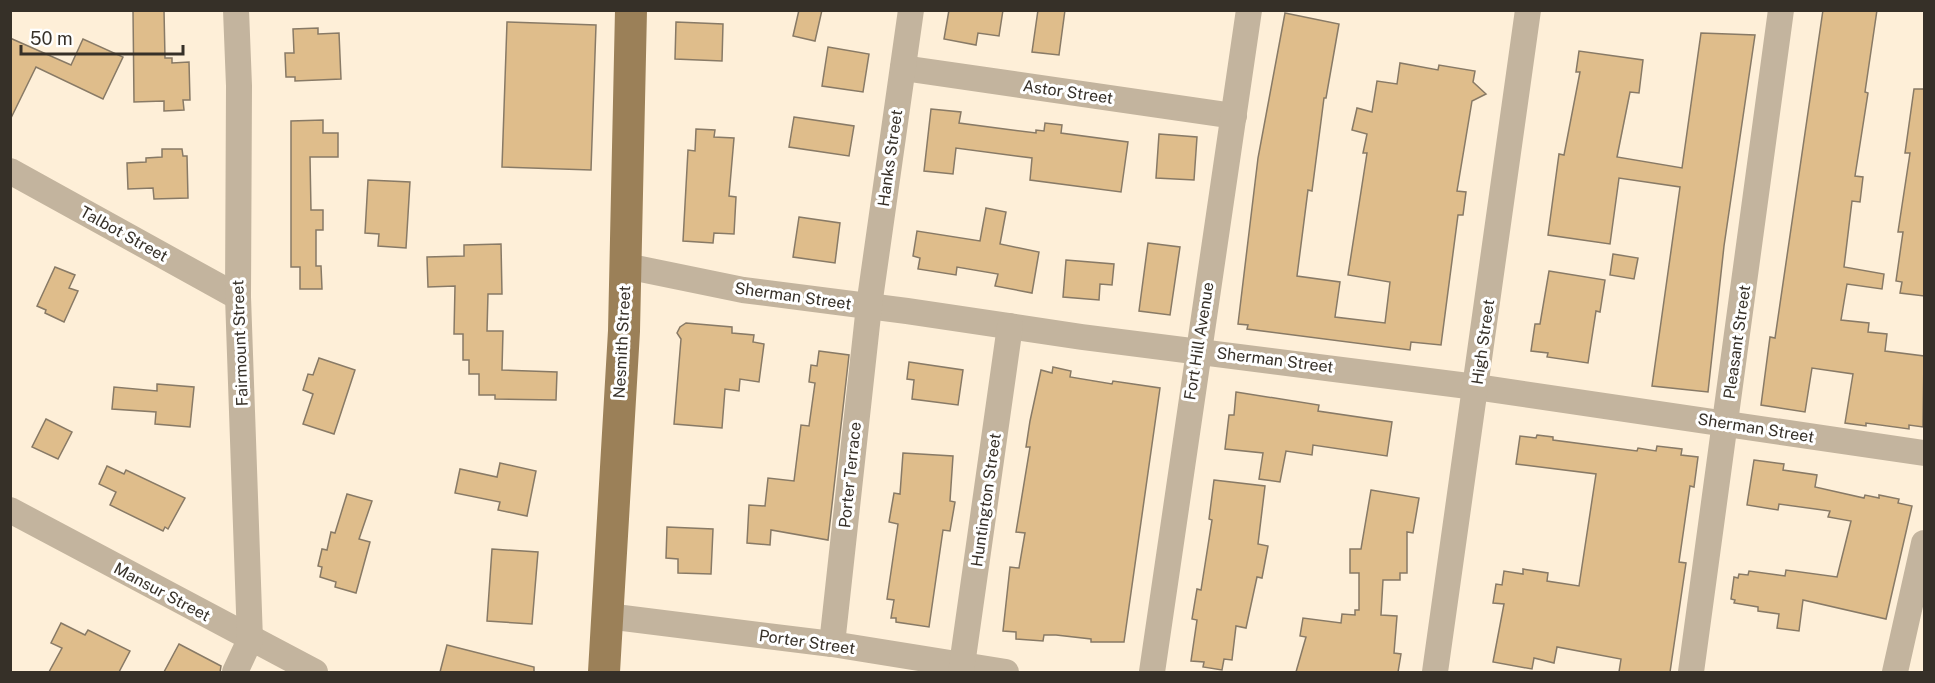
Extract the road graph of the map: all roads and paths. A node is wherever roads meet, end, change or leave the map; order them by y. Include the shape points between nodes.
1 (236, 10) edge
2 (631, 10) edge
3 (911, 10) edge
4 (1250, 10) edge
5 (1528, 10) edge
6 (1781, 10) edge
7 (903, 68) junction
8 (1234, 116) junction
9 (10, 171) edge
10 (626, 266) junction
11 (238, 297) junction
12 (869, 306) junction
13 (1010, 327) junction
14 (1198, 350) junction
15 (1476, 387) junction
16 (1727, 423) junction
17 (1924, 453) edge
18 (10, 510) edge
19 (1924, 543) edge
20 (607, 616) junction
21 (250, 640) junction
22 (832, 644) junction
23 (962, 670) edge
24 (235, 672) edge
25 (315, 672) edge
26 (604, 672) edge
27 (1006, 672) edge
28 (1152, 672) edge
29 (1436, 672) edge
30 (1691, 672) edge
31 (1895, 672) edge

1 - 11 street, Fairmount Street
2 - 10 main road, Nesmith Street
3 - 7 street, Hanks Street
4 - 8 street, Fort Hill Avenue
5 - 15 street, High Street
6 - 16 street, Pleasant Street
7 - 8 street, Astor Street
7 - 12 street, Hanks Street
8 - 14 street, Fort Hill Avenue
9 - 11 street, Talbot Street
10 - 12 street, Sherman Street via 743,290
10 - 20 main road, Nesmith Street
11 - 21 street, Fairmount Street
12 - 13 street, Sherman Street
12 - 22 street, Porter Terrace
13 - 14 street, Sherman Street
13 - 23 street, Huntington Street
14 - 15 street, Sherman Street
14 - 28 street, Fort Hill Avenue
15 - 16 street, Sherman Street
15 - 29 street, High Street
16 - 17 street, Sherman Street
16 - 30 street, Pleasant Street
18 - 21 street, Mansur Street
19 - 31 street
20 - 22 street, Porter Street
20 - 26 main road, Nesmith Street
21 - 24 street, Fairmount Street
21 - 25 street, Mansur Street
22 - 23 street, Porter Street
23 - 27 street, Porter Street

